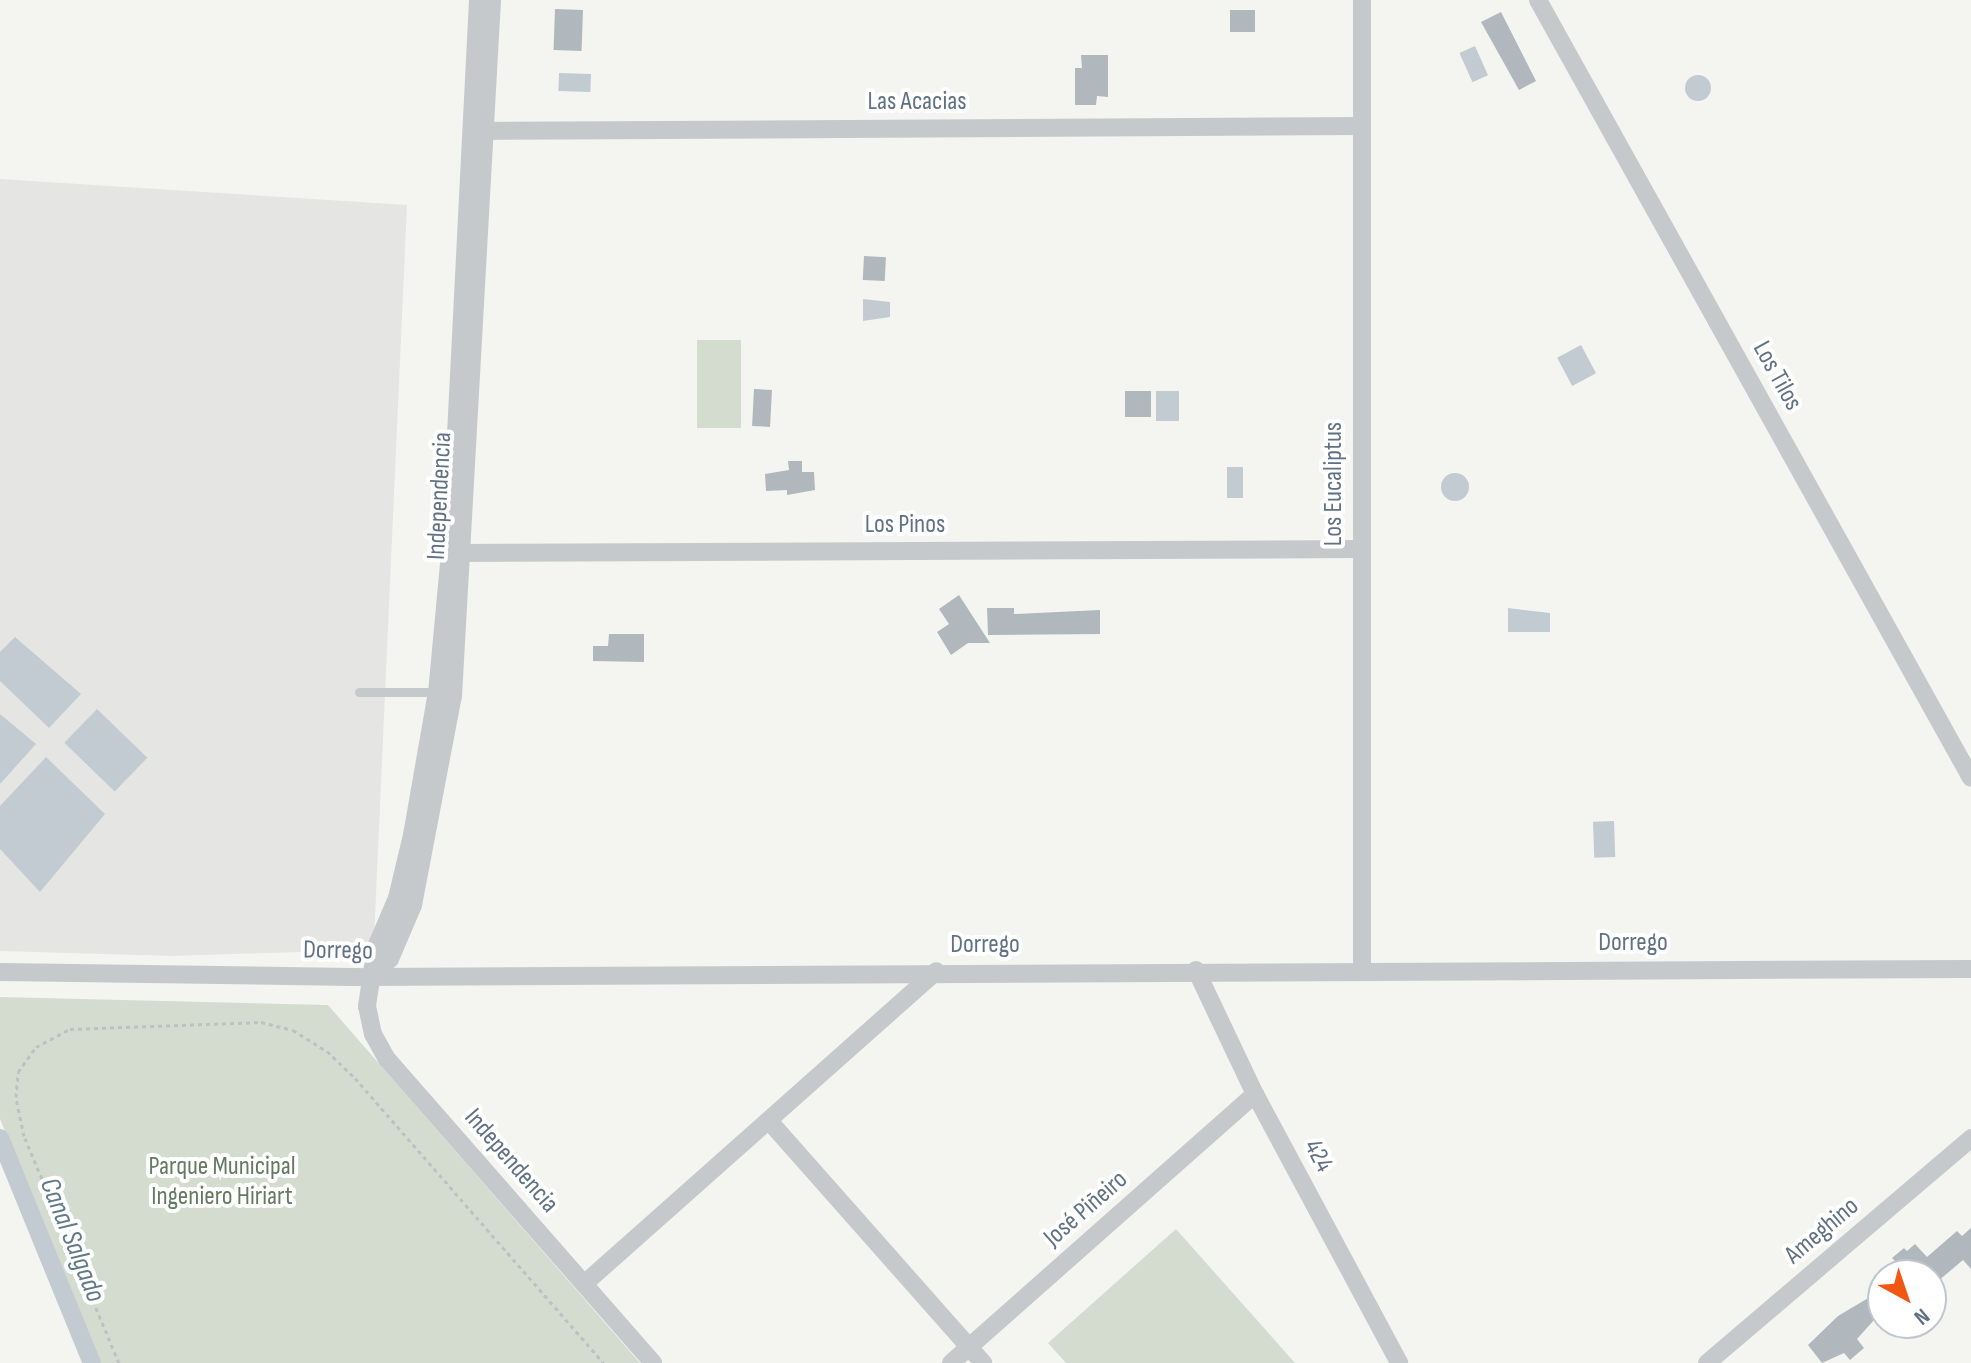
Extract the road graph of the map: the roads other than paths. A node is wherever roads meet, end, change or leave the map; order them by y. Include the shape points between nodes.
1 (478, 0) edge
2 (492, 0) edge
3 (1362, 0) edge
4 (1538, 0) edge
5 (1361, 126) junction
6 (480, 131) junction
7 (1359, 549) junction
8 (456, 553) junction
9 (359, 692) dead end
10 (445, 694) junction
11 (1971, 778) edge
12 (1362, 969) junction
13 (1971, 969) edge
14 (1196, 970) junction
15 (936, 971) junction
16 (0, 972) edge
17 (368, 977) junction
18 (1255, 1094) junction
19 (770, 1122) junction
20 (1971, 1138) edge
21 (584, 1284) junction
22 (969, 1347) junction
23 (653, 1363) edge
24 (951, 1363) edge
25 (983, 1363) edge
26 (1399, 1363) edge
27 (1707, 1363) edge

1 - 6 street, Independencia
2 - 6 street, Independencia
3 - 5 street, Los Eucaliptus
4 - 11 street, Los Tilos
5 - 6 street, Las Acacias
5 - 7 street, Los Eucaliptus
6 - 8 street, Independencia
7 - 8 street, Los Pinos
7 - 12 street, Los Eucaliptus
8 - 10 street, Independencia
9 - 10 lane
10 - 17 street, Independencia via 413,905 390,959
12 - 13 street, Dorrego
12 - 14 street, Dorrego
14 - 15 street, Dorrego
14 - 18 street, 424
15 - 17 street, Dorrego
15 - 19 street
16 - 17 street, Dorrego
17 - 21 street, Independencia via 373,1034 387,1059
18 - 22 street, José Piñeiro
18 - 26 street, 424
19 - 21 street
19 - 22 street
20 - 27 street, Ameghino
21 - 23 street, Independencia
22 - 24 street, José Piñeiro
22 - 25 street

